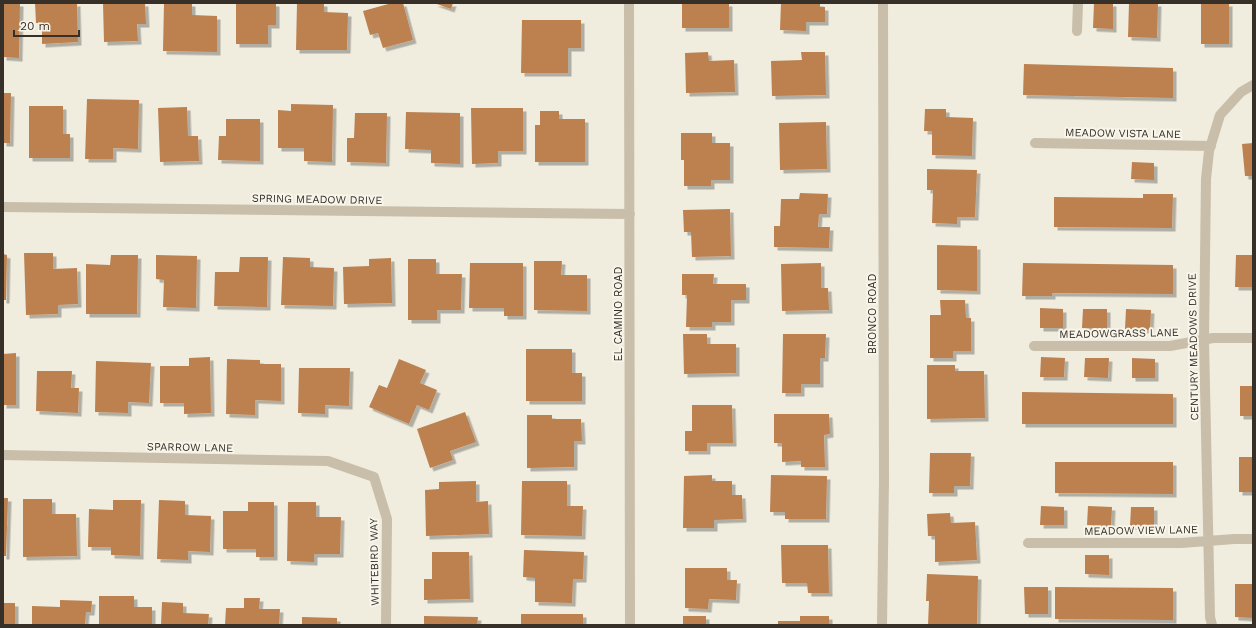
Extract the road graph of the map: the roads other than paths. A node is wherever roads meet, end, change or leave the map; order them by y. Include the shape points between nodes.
1 (628, 3) edge
2 (882, 3) edge
3 (1078, 3) edge
4 (1077, 31) dead end
5 (1253, 85) edge
6 (1035, 144) dead end
7 (1211, 146) junction
8 (3, 207) edge
9 (630, 214) junction
10 (1253, 338) edge
11 (1204, 340) junction
12 (1034, 346) dead end
13 (3, 456) edge
14 (374, 477) joint
15 (1253, 539) edge
16 (1209, 541) junction
17 (1028, 543) dead end
18 (386, 625) edge
19 (630, 625) edge
20 (882, 625) edge
21 (1212, 625) edge

1 - 9 street, EL CAMINO ROAD
2 - 20 street, BRONCO ROAD
3 - 4 street
5 - 7 street, CENTURY MEADOWS DRIVE via 1240,92 1220,115
6 - 7 street, MEADOW VISTA LANE
7 - 11 street, CENTURY MEADOWS DRIVE via 1206,179
8 - 9 street, SPRING MEADOW DRIVE
9 - 19 street, EL CAMINO ROAD
10 - 11 street, MEADOWGRASS LANE
11 - 12 street, MEADOWGRASS LANE via 1170,346
11 - 16 street, CENTURY MEADOWS DRIVE
13 - 14 street, SPARROW LANE via 328,461
14 - 18 street, WHITEBIRD WAY via 387,519
15 - 16 street, MEADOW VIEW LANE
16 - 17 street, MEADOW VIEW LANE
16 - 21 street, CENTURY MEADOWS DRIVE

